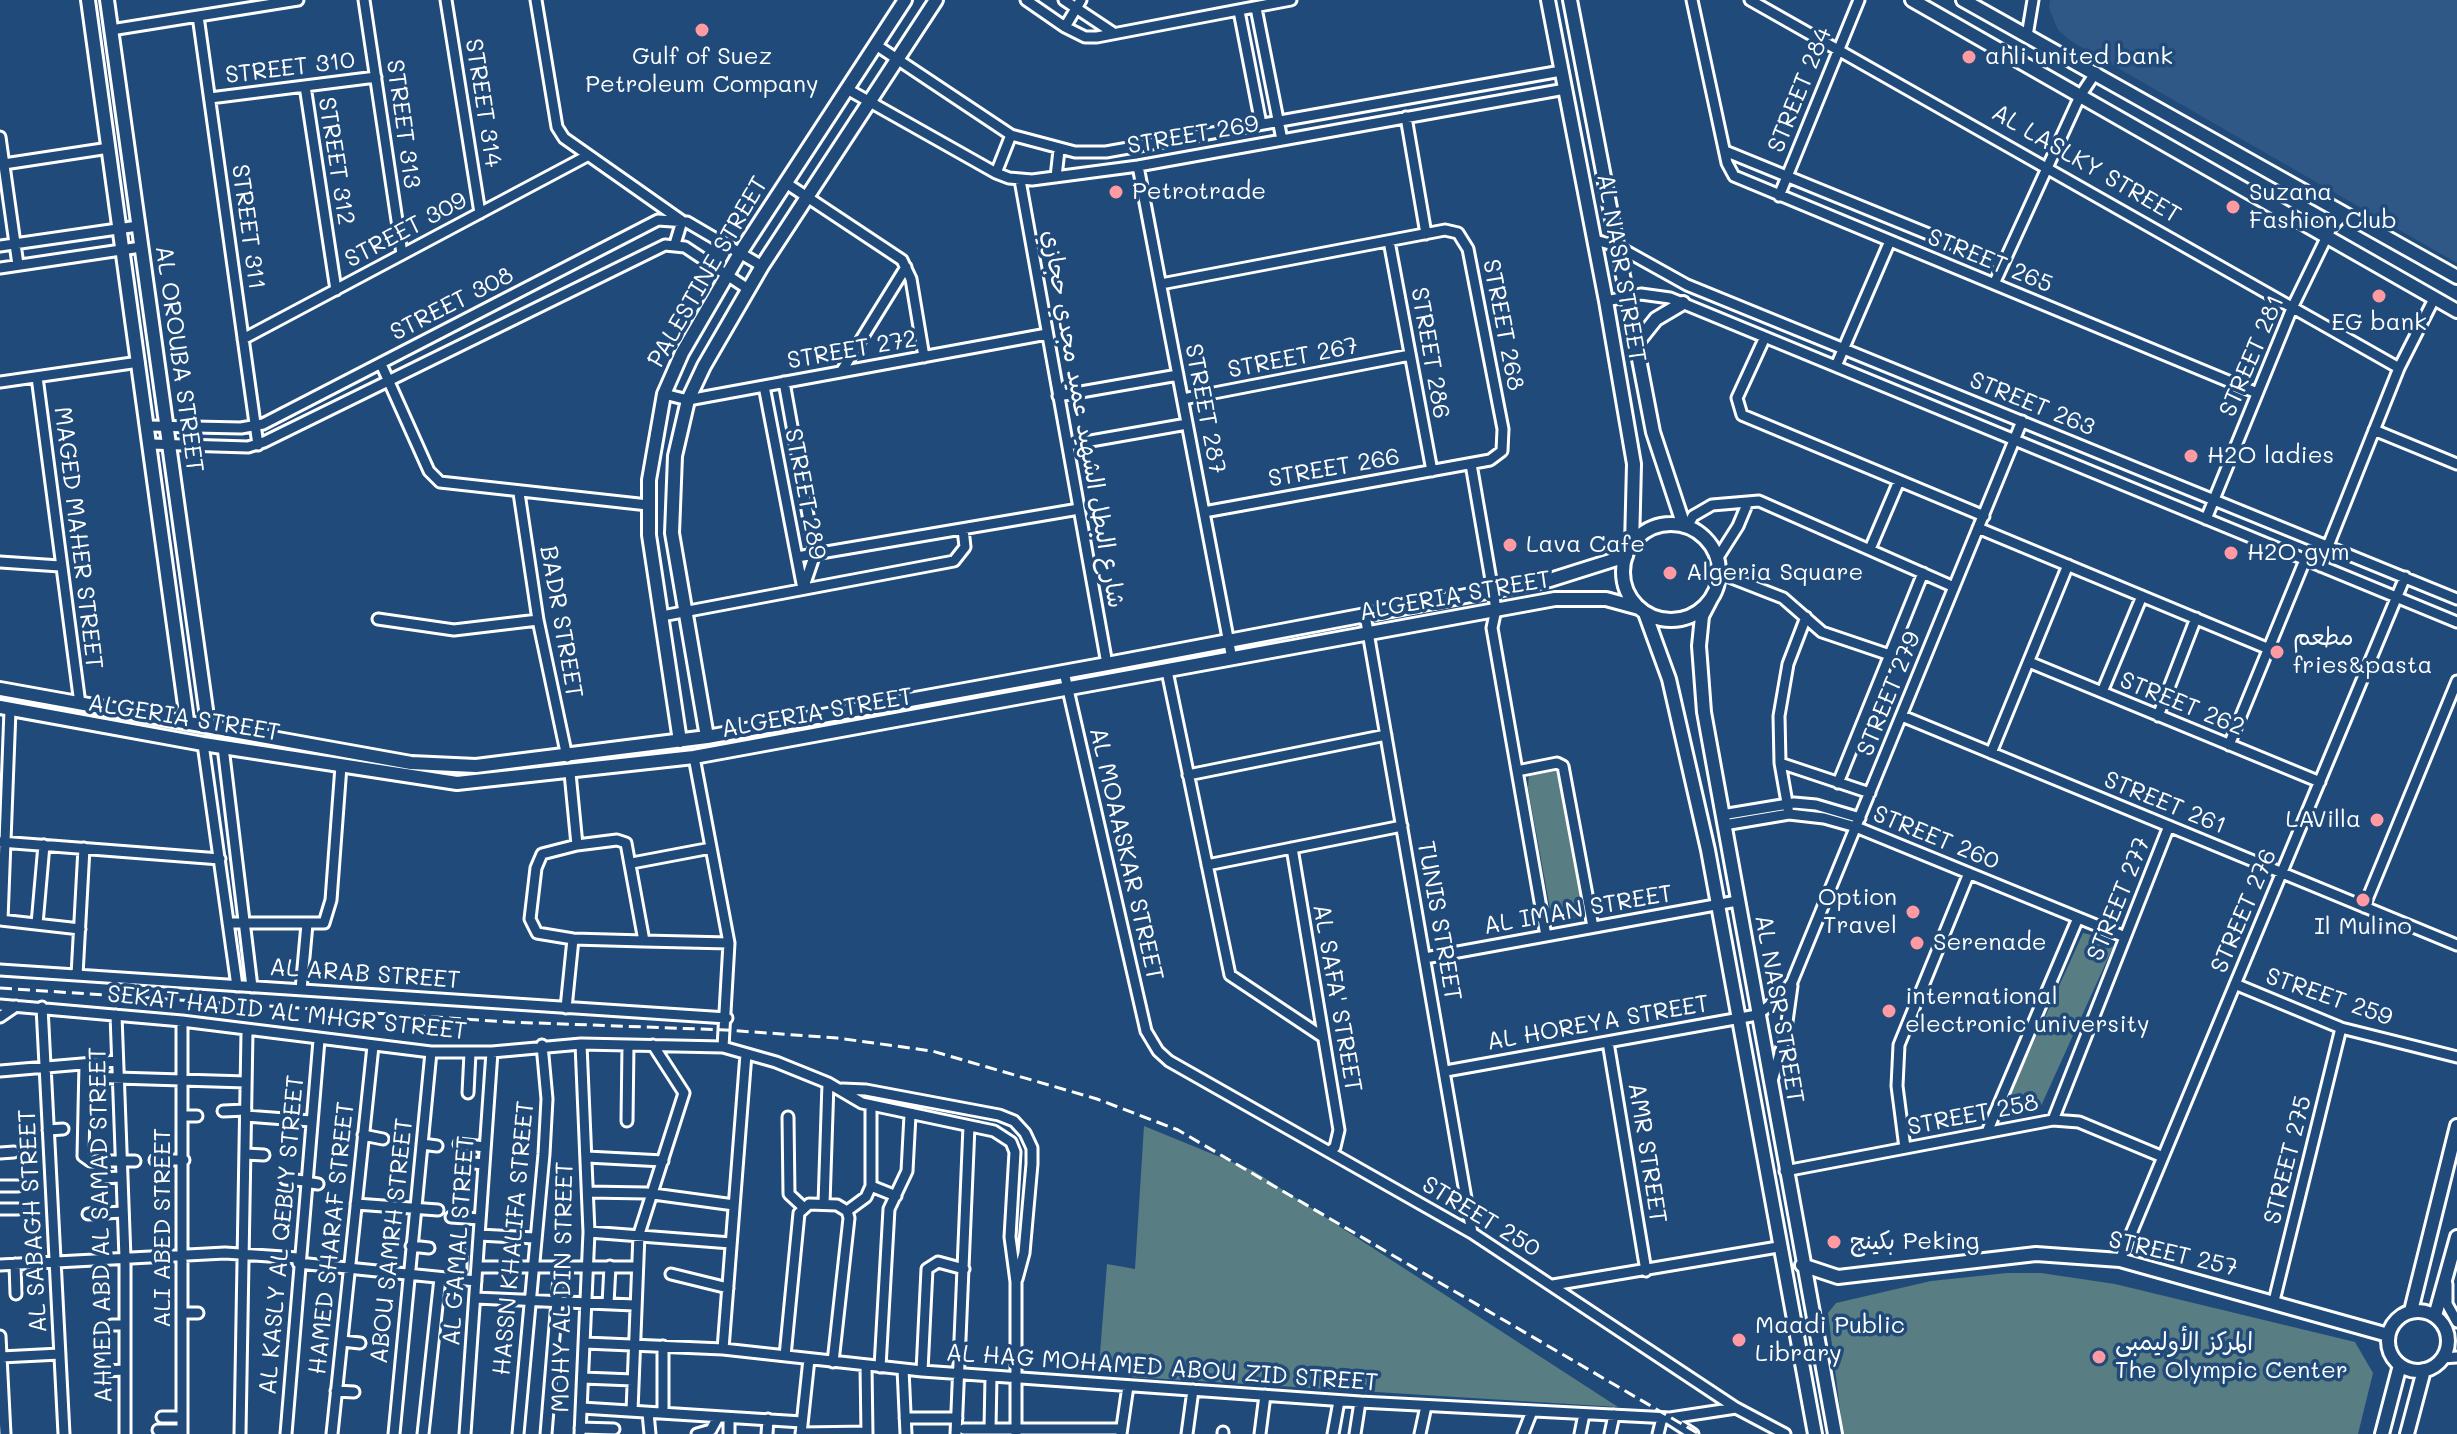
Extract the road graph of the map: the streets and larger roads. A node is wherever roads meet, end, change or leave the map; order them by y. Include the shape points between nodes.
1 (88, 0) edge
2 (107, 0) edge
3 (298, 0) edge
4 (364, 0) edge
5 (446, 0) edge
6 (536, 0) edge
7 (905, 0) edge
8 (936, 0) edge
9 (1026, 0) edge
10 (1064, 0) edge
11 (1291, 0) edge
12 (1548, 0) edge
13 (1570, 0) edge
14 (1692, 0) edge
15 (1750, 0) edge
16 (1859, 0) edge
17 (1912, 0) edge
18 (1963, 0) edge
19 (2033, 0) edge
20 (1078, 4) edge
21 (1256, 8) junction
22 (1239, 11) junction
23 (198, 16) junction
24 (1065, 27) junction
25 (111, 30) junction
26 (1112, 32) junction
27 (2027, 36) junction
28 (876, 45) junction
29 (1837, 48) junction
30 (897, 59) junction
31 (1561, 71) junction
32 (2096, 72) junction
33 (376, 77) junction
34 (305, 86) junction
35 (847, 89) junction
36 (1565, 89) junction
37 (2080, 96) junction
38 (210, 98) junction
39 (869, 103) junction
40 (1406, 117) junction
41 (1278, 122) junction
42 (1261, 124) junction
43 (1011, 135) junction
44 (0, 138) edge
45 (1282, 140) junction
46 (109, 148) junction
47 (1059, 150) junction
48 (1725, 151) junction
49 (587, 156) junction
50 (4, 164) junction
51 (1138, 166) junction
52 (2047, 166) junction
53 (996, 173) junction
54 (1787, 176) junction
55 (1056, 177) junction
56 (1020, 180) junction
57 (786, 183) junction
58 (808, 196) junction
59 (1779, 196) junction
60 (480, 213) junction
61 (2344, 214) junction
62 (682, 221) junction
63 (138, 226) junction
64 (120, 228) junction
65 (1426, 234) junction
66 (2326, 237) junction
67 (1595, 240) junction
68 (1389, 241) junction
69 (1890, 241) junction
70 (15, 244) junction
71 (675, 244) junction
72 (0, 246) edge
73 (1617, 246) junction
74 (141, 247) junction
75 (123, 250) junction
76 (740, 253) junction
77 (402, 254) junction
78 (2002, 264) junction
79 (18, 265) junction
80 (762, 266) junction
81 (906, 267) junction
82 (0, 268) edge
83 (565, 268) junction
84 (727, 275) junction
85 (2457, 277) edge
86 (1161, 284) junction
87 (1994, 284) junction
88 (574, 287) junction
89 (748, 289) junction
90 (336, 290) junction
91 (1627, 297) junction
92 (2434, 299) junction
93 (1606, 301) junction
94 (1683, 303) junction
95 (494, 305) junction
96 (2293, 306) junction
97 (2457, 311) edge
98 (503, 322) junction
99 (1047, 334) junction
100 (1765, 337) junction
101 (431, 338) junction
102 (243, 339) junction
103 (1636, 344) junction
104 (1844, 349) junction
105 (438, 355) junction
106 (1410, 355) junction
107 (924, 357) junction
108 (139, 362) junction
109 (381, 364) junction
110 (1836, 366) junction
111 (2399, 368) junction
112 (841, 372) junction
113 (1178, 375) junction
114 (37, 377) junction
115 (390, 379) junction
116 (0, 382) edge
117 (784, 382) junction
118 (764, 386) junction
119 (2257, 393) junction
120 (664, 394) junction
121 (1058, 396) junction
122 (1183, 399) junction
123 (688, 400) junction
124 (2022, 421) junction
125 (1187, 424) junction
126 (149, 426) junction
127 (166, 426) junction
128 (255, 426) junction
129 (2374, 430) junction
130 (2014, 440) junction
131 (151, 444) junction
132 (169, 445) junction
133 (258, 445) junction
134 (1068, 445) junction
135 (652, 455) junction
136 (675, 456) junction
137 (1471, 464) junction
138 (2457, 464) edge
139 (1432, 471) junction
140 (1899, 481) junction
141 (519, 493) junction
142 (2214, 500) junction
143 (1748, 502) junction
144 (648, 505) junction
145 (1079, 509) junction
146 (1204, 512) junction
147 (1984, 516) junction
148 (2206, 519) junction
149 (1685, 527) junction
150 (1978, 528) junction
151 (963, 529) junction
152 (2328, 546) junction
153 (1870, 549) junction
154 (1629, 551) junction
155 (815, 554) junction
156 (797, 557) junction
157 (1717, 559) junction
158 (2305, 560) junction
159 (0, 562) edge
160 (2068, 565) junction
161 (60, 566) junction
162 (2320, 566) junction
163 (1719, 573) junction
164 (1923, 573) junction
165 (2405, 577) junction
166 (1954, 587) junction
167 (803, 589) junction
168 (1493, 592) junction
169 (1714, 593) junction
170 (2142, 596) junction
171 (2397, 598) junction
172 (2457, 599) edge
173 (1496, 609) junction
174 (1642, 610) junction
175 (684, 612) junction
176 (1365, 615) junction
177 (662, 616) junction
178 (1806, 617) junction
179 (2196, 618) junction
180 (378, 619) dead end
181 (538, 620) junction
182 (2457, 622) edge
183 (1368, 634) junction
184 (1228, 640) junction
185 (2269, 649) junction
186 (1890, 655) junction
187 (1232, 659) junction
188 (2029, 662) junction
189 (1107, 664) junction
190 (1167, 671) junction
191 (1064, 672) junction
192 (1011, 680) junction
193 (2457, 681) edge
194 (0, 689) edge
195 (1068, 690) junction
196 (2102, 692) junction
197 (31, 695) junction
198 (1016, 699) junction
199 (54, 700) junction
200 (903, 700) junction
201 (80, 704) junction
202 (5, 708) edge
203 (34, 715) junction
204 (1902, 716) junction
205 (2158, 716) junction
206 (53, 719) junction
207 (906, 719) junction
208 (187, 720) junction
209 (208, 724) junction
210 (1386, 735) junction
211 (707, 737) junction
212 (680, 741) junction
213 (203, 744) junction
214 (2229, 745) junction
215 (223, 747) junction
216 (1991, 753) junction
217 (567, 757) junction
218 (694, 757) junction
219 (1780, 763) junction
220 (4, 766) edge
221 (341, 766) junction
222 (1517, 771) junction
223 (570, 773) junction
224 (1188, 775) junction
225 (2320, 782) junction
226 (1838, 783) junction
227 (1870, 793) junction
228 (3, 804) edge
229 (1788, 809) junction
230 (1723, 820) junction
231 (1858, 822) junction
232 (1402, 826) junction
233 (2169, 826) junction
234 (2, 842) edge
235 (44, 845) junction
236 (577, 845) junction
237 (84, 848) junction
238 (711, 848) junction
239 (1292, 848) junction
240 (220, 859) junction
241 (632, 863) junction
242 (1207, 865) junction
243 (1969, 873) junction
244 (2282, 873) junction
245 (1737, 901) junction
246 (1717, 906) junction
247 (2364, 907) junction
248 (2078, 918) junction
249 (1, 920) edge
250 (228, 923) junction
251 (245, 923) junction
252 (37, 924) junction
253 (307, 924) junction
254 (1593, 927) junction
255 (80, 929) junction
256 (1546, 936) junction
257 (2125, 937) junction
258 (573, 939) junction
259 (644, 941) junction
260 (729, 943) junction
261 (2457, 945) edge
262 (1425, 958) junction
263 (0, 970) edge
264 (77, 975) junction
265 (1792, 982) junction
266 (2235, 984) junction
267 (237, 986) junction
268 (252, 987) junction
269 (301, 990) junction
270 (0, 1005) edge
271 (16, 1006) junction
272 (42, 1007) junction
273 (566, 1008) junction
274 (116, 1015) junction
275 (1757, 1015) junction
276 (0, 1017) edge
277 (727, 1018) junction
278 (1739, 1018) junction
279 (182, 1021) junction
280 (2341, 1028) junction
281 (247, 1032) junction
282 (1323, 1037) junction
283 (319, 1040) junction
284 (1608, 1042) junction
285 (581, 1044) junction
286 (1151, 1044) joint
287 (542, 1045) junction
288 (628, 1045) junction
289 (653, 1045) junction
290 (373, 1046) junction
291 (723, 1047) junction
292 (431, 1052) junction
293 (492, 1052) junction
294 (470, 1053) junction
295 (746, 1054) junction
296 (2457, 1057) edge
297 (117, 1061) junction
298 (85, 1064) junction
299 (45, 1067) junction
300 (0, 1071) edge
301 (1446, 1071) junction
302 (85, 1077) junction
303 (118, 1077) junction
304 (182, 1079) junction
305 (246, 1082) junction
306 (828, 1083) junction
307 (1770, 1088) junction
308 (842, 1089) junction
309 (468, 1093) dead end
310 (871, 1106) junction
311 (223, 1111) dead end
312 (246, 1113) junction
313 (910, 1115) junction
314 (183, 1116) junction
315 (197, 1116) dead end
316 (788, 1117) dead end
317 (2053, 1120) junction
318 (311, 1121) junction
319 (627, 1121) dead end
320 (969, 1126) junction
321 (2457, 1126) edge
322 (63, 1129) dead end
323 (48, 1130) junction
324 (1987, 1132) junction
325 (363, 1135) junction
326 (383, 1139) dead end
327 (422, 1144) junction
328 (459, 1144) dead end
329 (437, 1146) dead end
330 (485, 1147) junction
331 (1905, 1148) junction
332 (1330, 1151) junction
333 (14, 1152) dead end
334 (0, 1153) edge
335 (195, 1153) dead end
336 (245, 1154) junction
337 (264, 1155) dead end
338 (184, 1156) junction
339 (587, 1157) junction
340 (2163, 1157) junction
341 (155, 1160) dead end
342 (121, 1161) junction
343 (135, 1161) dead end
344 (663, 1161) junction
345 (463, 1162) dead end
346 (484, 1164) junction
347 (1785, 1171) junction
348 (122, 1177) junction
349 (100, 1178) dead end
350 (285, 1179) dead end
351 (305, 1182) junction
352 (318, 1184) dead end
353 (0, 1186) edge
354 (18, 1186) dead end
355 (871, 1186) junction
356 (588, 1192) junction
357 (653, 1194) junction
358 (896, 1196) junction
359 (356, 1204) junction
360 (824, 1204) junction
361 (734, 1205) junction
362 (803, 1207) junction
363 (415, 1208) junction
364 (0, 1209) edge
365 (18, 1209) dead end
366 (438, 1210) dead end
367 (847, 1211) junction
368 (123, 1212) junction
369 (88, 1214) dead end
370 (451, 1217) dead end
371 (480, 1219) junction
372 (589, 1232) junction
373 (1472, 1233) junction
374 (639, 1234) junction
375 (479, 1235) junction
376 (2457, 1237) edge
377 (534, 1238) junction
378 (731, 1243) junction
379 (411, 1246) junction
380 (1778, 1247) junction
381 (429, 1248) dead end
382 (244, 1253) junction
383 (461, 1254) dead end
384 (184, 1255) junction
385 (125, 1258) junction
386 (298, 1260) junction
387 (2120, 1260) junction
388 (55, 1262) junction
389 (15, 1264) junction
390 (0, 1265) edge
391 (531, 1265) junction
392 (560, 1265) junction
393 (1802, 1265) junction
394 (589, 1266) junction
395 (610, 1266) junction
396 (477, 1267) junction
397 (636, 1267) junction
398 (349, 1268) junction
399 (964, 1269) junction
400 (1646, 1271) junction
401 (671, 1274) dead end
402 (409, 1275) junction
403 (2448, 1276) junction
404 (440, 1278) junction
405 (461, 1280) junction
406 (476, 1281) junction
407 (1016, 1282) junction
408 (1553, 1285) junction
409 (728, 1288) junction
410 (16, 1294) dead end
411 (475, 1298) junction
412 (528, 1300) junction
413 (557, 1301) junction
414 (2274, 1301) junction
415 (588, 1302) junction
416 (608, 1304) junction
417 (634, 1305) junction
418 (2411, 1311) junction
419 (184, 1313) junction
420 (198, 1313) dead end
421 (2435, 1316) junction
422 (2457, 1322) edge
423 (112, 1325) dead end
424 (125, 1325) junction
425 (2388, 1335) junction
426 (0, 1336) edge
427 (342, 1341) junction
428 (360, 1343) dead end
429 (585, 1343) junction
430 (633, 1345) junction
431 (663, 1346) junction
432 (723, 1349) junction
433 (1, 1354) edge
434 (60, 1354) junction
435 (785, 1356) junction
436 (2457, 1357) edge
437 (2442, 1358) junction
438 (809, 1359) junction
439 (833, 1362) junction
440 (2400, 1365) junction
441 (866, 1366) junction
442 (880, 1367) junction
443 (903, 1369) junction
444 (125, 1370) junction
445 (2424, 1370) junction
446 (104, 1371) dead end
447 (922, 1371) junction
448 (960, 1374) junction
449 (991, 1376) junction
450 (583, 1378) junction
451 (1017, 1378) junction
452 (633, 1380) junction
453 (1128, 1386) junction
454 (1193, 1390) junction
455 (336, 1391) junction
456 (354, 1392) dead end
457 (1265, 1395) junction
458 (1339, 1401) junction
459 (1360, 1402) junction
460 (1426, 1406) junction
461 (582, 1408) junction
462 (1736, 1408) junction
463 (632, 1411) junction
464 (1532, 1411) junction
465 (648, 1413) junction
466 (663, 1413) junction
467 (1584, 1414) junction
468 (1614, 1415) junction
469 (162, 1417) dead end
470 (182, 1417) junction
471 (724, 1417) junction
472 (905, 1418) junction
473 (957, 1418) junction
474 (1665, 1418) junction
475 (768, 1419) junction
476 (614, 1429) dead end
477 (990, 1429) junction
478 (158, 1430) dead end
479 (802, 1430) edge
480 (580, 1431) edge
481 (182, 1432) edge
482 (960, 1432) edge
483 (1016, 1432) edge
484 (1121, 1432) edge
485 (837, 1433) edge
486 (867, 1433) edge
487 (5, 1434) edge
488 (64, 1434) edge
489 (125, 1434) edge
490 (240, 1434) edge
491 (286, 1434) edge
492 (332, 1434) edge
493 (394, 1434) edge
494 (423, 1434) edge
495 (465, 1434) edge
496 (518, 1434) edge
497 (546, 1434) edge
498 (650, 1434) edge
499 (697, 1434) edge
500 (729, 1434) edge
501 (767, 1434) edge
502 (906, 1434) edge
503 (1187, 1434) edge
504 (1260, 1434) edge
505 (1333, 1434) edge
506 (1355, 1434) edge
507 (1420, 1434) edge
508 (1523, 1434) edge
509 (1580, 1434) edge
510 (1610, 1434) edge
511 (1658, 1434) edge
512 (1693, 1434) edge
513 (1785, 1434) edge
514 (1815, 1434) edge
515 (1835, 1434) edge
516 (2382, 1434) edge
517 (2407, 1434) edge

1 - 46 street, AL OROUBA STREET
2 - 25 street, AL OROUBA STREET
3 - 23 street
4 - 33 street, STREET 313
5 - 60 street, STREET 314
6 - 49 street via 557,127
7 - 28 street, PALESTINE STREET
8 - 30 street, PALESTINE STREET
9 - 24 street
10 - 20 street
11 - 21 street
12 - 31 street, AL NASR STREET
13 - 73 street, AL NASR STREET
14 - 48 street, STREET 265
15 - 29 street, AL LASLKY STREET
16 - 29 street, STREET 284
17 - 37 street
18 - 27 street
19 - 27 street
20 - 24 street
20 - 26 street
21 - 22 street
21 - 41 street
22 - 26 street
22 - 42 street
23 - 25 street
23 - 38 street, STREET 311
24 - 26 street via 1085,37
25 - 63 street, AL OROUBA STREET
27 - 32 street
28 - 30 street, STREET 269
28 - 35 street, PALESTINE STREET
29 - 52 street, AL LASLKY STREET
29 - 54 street, STREET 284
30 - 39 street, PALESTINE STREET
30 - 43 street, STREET 269
31 - 36 street, AL NASR STREET
31 - 41 street, STREET 269
32 - 37 street
32 - 61 street
33 - 34 street, STREET 310
33 - 77 street, STREET 313
34 - 38 street, STREET 310
34 - 90 street, STREET 312
35 - 39 street, STREET 269
35 - 57 street, PALESTINE STREET
36 - 40 street, STREET 269
36 - 67 street, AL NASR STREET
37 - 52 street
37 - 66 street
38 - 102 street, STREET 311
39 - 53 street, STREET 269
39 - 58 street, PALESTINE STREET
40 - 45 street, STREET 269
40 - 65 street
41 - 42 street, STREET 269
41 - 45 street
42 - 47 street, STREET 269 via 1106,152
43 - 47 street, STREET 269
43 - 53 street
44 - 50 street
45 - 51 street, STREET 269
46 - 50 street
46 - 64 street, AL OROUBA STREET
47 - 55 street
48 - 54 street, STREET 265
48 - 59 street, STREET 265 via 1734,176
49 - 60 street, STREET 309
49 - 62 street
50 - 70 street
51 - 55 street, STREET 269
51 - 86 street, STREET 287
52 - 78 street
52 - 96 street, AL LASLKY STREET
53 - 56 street, STREET 269
54 - 59 street, STREET 284
54 - 78 street, STREET 265
55 - 56 street, STREET 269
56 - 99 street, شارع البطل الشهيد عميد مجدي حجازي
57 - 58 street
57 - 76 street, PALESTINE STREET
58 - 80 street, PALESTINE STREET
58 - 81 street via 895,252
59 - 69 street, STREET 265
60 - 77 street, STREET 309
61 - 66 street, STREET 281
61 - 85 street
62 - 71 street
62 - 76 street
62 - 83 street, STREET 308 via 645,225
63 - 64 street
63 - 74 street, AL OROUBA STREET
64 - 70 street
64 - 75 street, AL OROUBA STREET
65 - 68 street, STREET 268
65 - 137 street, STREET 268 via 1451,231 1463,237 1474,280 1505,444 1497,458
66 - 92 street
66 - 96 street, STREET 281
67 - 73 street, STREET 263
67 - 93 street, AL NASR STREET
68 - 86 street, STREET 268
68 - 106 street, STREET 286
69 - 87 street, STREET 265
69 - 104 street
70 - 72 street
70 - 79 street
71 - 84 street
71 - 88 street, STREET 308 via 655,248
73 - 91 street, AL NASR STREET
73 - 104 street, STREET 263 via 1663,274
74 - 75 street
74 - 127 street, AL OROUBA STREET
75 - 79 street
75 - 108 street, AL OROUBA STREET
76 - 80 street
76 - 84 street, PALESTINE STREET
77 - 90 street, STREET 309
78 - 87 street
79 - 82 street
80 - 89 street, PALESTINE STREET
81 - 107 street
81 - 112 street
83 - 88 street
83 - 95 street, STREET 308
84 - 89 street
84 - 120 street, PALESTINE STREET
86 - 113 street, STREET 287
87 - 119 street, STREET 265
88 - 98 street, STREET 308
89 - 123 street, PALESTINE STREET
90 - 102 street, STREET 309
91 - 93 street, STREET 263
91 - 94 street, STREET 263 via 1656,295
91 - 103 street, AL NASR STREET
92 - 97 street
92 - 111 street
93 - 154 street, AL NASR STREET via 1634,464
94 - 100 street, STREET 263
94 - 103 street via 1656,319
95 - 98 street
95 - 101 street, STREET 308
96 - 111 street, AL LASLKY STREET
96 - 119 street, STREET 281
98 - 105 street, STREET 308
99 - 107 street, STREET 272
99 - 121 street, شارع البطل الشهيد عميد مجدي حجازي
100 - 110 street, STREET 263
100 - 140 street via 1737,398 1742,415
101 - 105 street
101 - 109 street, STREET 308
102 - 128 street, STREET 311
103 - 149 street, AL NASR STREET via 1653,432
104 - 110 street
104 - 124 street, STREET 263
105 - 115 street, STREET 308
106 - 122 street, STREET 267
106 - 139 street, STREET 286
107 - 112 street, STREET 272
108 - 114 street
108 - 126 street, AL OROUBA STREET
109 - 115 street
109 - 128 street, STREET 308
110 - 130 street, STREET 263
111 - 129 street
112 - 117 street, STREET 272
113 - 121 street
113 - 122 street, STREET 287
114 - 116 street
114 - 161 street, MAGED MAHER STREET
115 - 133 street, STREET 308
115 - 141 street via 434,478 448,485
117 - 118 street, STREET 272
117 - 155 street, STREET 289
118 - 123 street, STREET 272
118 - 156 street, STREET 289
119 - 142 street, STREET 281
120 - 123 street, STREET 272
120 - 135 street, PALESTINE STREET
121 - 134 street, شارع البطل الشهيد عميد مجدي حجازي
122 - 125 street, STREET 287
123 - 136 street, PALESTINE STREET
124 - 130 street, STREET 279
124 - 142 street, STREET 263
125 - 134 street
125 - 146 street, STREET 287
126 - 127 street, STREET 308
126 - 131 street, AL OROUBA STREET
127 - 128 street, STREET 308
127 - 132 street, AL OROUBA STREET
128 - 133 street, STREET 311
129 - 138 street
129 - 152 street
130 - 147 street, STREET 279
130 - 148 street, STREET 263
131 - 132 street, STREET 308
131 - 208 street, AL OROUBA STREET
132 - 133 street, STREET 308
132 - 209 street, AL OROUBA STREET
134 - 145 street, شارع البطل الشهيد عميد مجدي حجازي
135 - 136 street
135 - 144 street, PALESTINE STREET
136 - 175 street, PALESTINE STREET via 672,533
137 - 139 street, STREET 266
137 - 168 street
139 - 146 street, STREET 266
140 - 147 street
140 - 153 street
141 - 144 street
141 - 181 street, BADR STREET
142 - 148 street, STREET 281
142 - 152 street, STREET 263
143 - 149 street via 1712,505
143 - 153 street via 1771,505
143 - 157 street
144 - 177 street, PALESTINE STREET
145 - 151 street
145 - 189 street, شارع البطل الشهيد عميد مجدي حجازي
146 - 184 street, STREET 287
147 - 150 street, STREET 279
148 - 158 street, STREET 263
149 - 154 street via 1655,527
149 - 157 street via 1700,534
150 - 160 street
150 - 166 street, STREET 279
151 - 155 street
151 - 167 street via 965,547 954,561
152 - 162 street
152 - 165 street, STREET 263
153 - 164 street
154 - 168 street, ALGERIA STREET via 1562,577
154 - 174 street via 1626,589
155 - 156 street
155 - 167 street, STREET 289
156 - 167 street, STREET 289
157 - 163 street
158 - 162 street, STREET 263
158 - 185 street
159 - 161 street
160 - 170 street
160 - 188 street
161 - 201 street, MAGED MAHER STREET
162 - 171 street, STREET 263
163 - 169 street
163 - 178 street via 1783,598
164 - 166 street
164 - 186 street
165 - 171 street, STREET 276
165 - 172 street, STREET 263
166 - 204 street, STREET 279
167 - 175 street
168 - 173 street
168 - 176 street, ALGERIA STREET
169 - 174 street via 1684,618 1671,620
169 - 230 street, AL NASR STREET via 1702,616 1699,676
170 - 179 street
170 - 196 street
171 - 182 street, STREET 263
171 - 225 street, STREET 276
173 - 174 street, ALGERIA STREET via 1581,598
173 - 183 street, ALGERIA STREET
173 - 222 street via 1492,628
174 - 246 street, AL NASR STREET via 1669,679
175 - 177 street
175 - 211 street, PALESTINE STREET
176 - 183 street, TUNIS STREET
176 - 184 street, ALGERIA STREET
177 - 212 street, PALESTINE STREET
178 - 186 street via 1822,632
178 - 219 street via 1784,681
179 - 185 street
179 - 205 street
180 - 181 street via 454,630
181 - 217 street, BADR STREET
183 - 187 street, ALGERIA STREET
183 - 210 street, TUNIS STREET
184 - 187 street, STREET 287
184 - 189 street, ALGERIA STREET
185 - 214 street
186 - 226 street
187 - 190 street, ALGERIA STREET
188 - 196 street, STREET 262
188 - 216 street
189 - 191 street, ALGERIA STREET
190 - 195 street, ALGERIA STREET
190 - 224 street
191 - 192 street, ALGERIA STREET
191 - 195 street, AL MOAASKAR STREET
192 - 198 street
192 - 200 street, ALGERIA STREET
193 - 247 street
194 - 197 street, ALGERIA STREET
195 - 198 street, ALGERIA STREET
195 - 286 street, AL MOAASKAR STREET
196 - 205 street, STREET 262
197 - 199 street, ALGERIA STREET
197 - 203 street
198 - 207 street, ALGERIA STREET
199 - 201 street, ALGERIA STREET
199 - 206 street
200 - 207 street
200 - 211 street, ALGERIA STREET
201 - 208 street, ALGERIA STREET
202 - 203 street, ALGERIA STREET
202 - 220 street
203 - 206 street, ALGERIA STREET
204 - 216 street, STREET 261
204 - 227 street, STREET 279
205 - 214 street, STREET 262
206 - 213 street, ALGERIA STREET
207 - 218 street, ALGERIA STREET
208 - 209 street, ALGERIA STREET
209 - 217 street, ALGERIA STREET via 435,766
210 - 224 street
210 - 232 street, TUNIS STREET
211 - 212 street, ALGERIA STREET
212 - 217 street, ALGERIA STREET
213 - 215 street, ALGERIA STREET
213 - 240 street
214 - 225 street, STREET 262
215 - 221 street, ALGERIA STREET
215 - 251 street
216 - 233 street, STREET 261
218 - 223 street, ALGERIA STREET
218 - 238 street
219 - 226 street
219 - 229 street
220 - 228 street
221 - 223 street, ALGERIA STREET via 457,783
221 - 253 street via 329,915 324,923
222 - 254 street via 1563,766
222 - 256 street
223 - 236 street
224 - 242 street
225 - 244 street, STREET 276
226 - 227 street
227 - 231 street, STREET 279
228 - 234 street
229 - 230 street, STREET 260
229 - 231 street, STREET 260
230 - 245 street, AL NASR STREET
231 - 243 street, STREET 260
231 - 265 street, STREET 279
232 - 239 street
232 - 262 street, TUNIS STREET
233 - 244 street, STREET 261
233 - 257 street, STREET 277
234 - 235 street
234 - 249 street
235 - 237 street
235 - 252 street
236 - 241 street via 623,840
236 - 258 street via 550,850 537,860 530,919 537,933
237 - 240 street
237 - 255 street
238 - 241 street
238 - 260 street
239 - 242 street
239 - 282 street, AL SAFA' STREET
240 - 250 street
241 - 259 street
242 - 282 street via 1230,975
243 - 248 street, STREET 260
243 - 331 street via 1899,1045 1897,1086
244 - 247 street, STREET 261
244 - 266 street, STREET 276
245 - 246 street, AL IMAN STREET
245 - 275 street, AL NASR STREET
246 - 254 street, AL IMAN STREET
246 - 278 street, AL NASR STREET
247 - 261 street, STREET 261
248 - 257 street, STREET 260
248 - 324 street, STREET 277
249 - 252 street
250 - 251 street
250 - 267 street
251 - 253 street
251 - 268 street
252 - 255 street
253 - 269 street
254 - 256 street, AL IMAN STREET
255 - 264 street
256 - 262 street, AL IMAN STREET
257 - 317 street, STREET 277
258 - 259 street
258 - 273 street
259 - 260 street
260 - 277 street
262 - 301 street, TUNIS STREET
263 - 264 street, AL ARAB STREET
264 - 267 street, AL ARAB STREET
265 - 275 street, STREET 279
265 - 307 street, STREET 279 via 1785,1036
266 - 280 street, STREET 259
266 - 340 street, STREET 276
267 - 268 street, AL ARAB STREET
268 - 269 street, AL ARAB STREET
269 - 273 street, AL ARAB STREET
270 - 271 street, SEKAT HADID AL MHGR STREET
271 - 272 street, SEKAT HADID AL MHGR STREET
271 - 276 street
272 - 274 street, SEKAT HADID AL MHGR STREET
272 - 299 street, AL SABAGH STREET
273 - 277 street, AL ARAB STREET
274 - 279 street, SEKAT HADID AL MHGR STREET
274 - 297 street, AHMED ABD AL SAMAD STREET
275 - 278 street, AL HOREYA STREET
275 - 307 street, AL NASR STREET
277 - 291 street
278 - 284 street, AL HOREYA STREET
278 - 380 street, AL NASR STREET
279 - 281 street, SEKAT HADID AL MHGR STREET
279 - 304 street, ALI ABED STREET
280 - 296 street, STREET 259
280 - 414 street, STREET 275
281 - 283 street, SEKAT HADID AL MHGR STREET
281 - 305 street
282 - 332 street, AL SAFA' STREET via 1339,1130
283 - 290 street, SEKAT HADID AL MHGR STREET
283 - 318 street, AL KASLY AL QEBLY STREET
284 - 301 street, AL HOREYA STREET
284 - 400 street, AMR STREET
285 - 287 street, SEKAT HADID AL MHGR STREET
285 - 288 street, SEKAT HADID AL MHGR STREET
285 - 339 street, MOHY AL DIN STREET
286 - 332 street, STREET 250 via 1169,1061
287 - 293 street, SEKAT HADID AL MHGR STREET
287 - 377 street, HASSN KHALIFA STREET via 547,1099
288 - 289 street, SEKAT HADID AL MHGR STREET
288 - 319 street
289 - 291 street, SEKAT HADID AL MHGR STREET
289 - 344 street via 684,1093
290 - 292 street, SEKAT HADID AL MHGR STREET
290 - 325 street, HAMED SHARAF STREET
291 - 295 street, SEKAT HADID AL MHGR STREET
292 - 294 street, SEKAT HADID AL MHGR STREET
292 - 327 street, ABOU SAMRH STREET
293 - 294 street, SEKAT HADID AL MHGR STREET
293 - 330 street, AL GAMAL STREET
294 - 309 street
295 - 306 street, SEKAT HADID AL MHGR STREET
295 - 361 street
297 - 298 street
297 - 303 street, AHMED ABD AL SAMAD STREET
298 - 299 street
298 - 302 street
299 - 300 street
299 - 323 street, AL SABAGH STREET
301 - 373 street, TUNIS STREET
302 - 303 street
302 - 342 street via 83,1156 90,1161
303 - 304 street
303 - 342 street, AHMED ABD AL SAMAD STREET via 125,1142
304 - 305 street
304 - 314 street, ALI ABED STREET
305 - 312 street
306 - 308 street, SEKAT HADID AL MHGR STREET
306 - 360 street
307 - 347 street, AL NASR STREET
308 - 310 street
308 - 407 street via 999,1115 1025,1133 1032,1164 1024,1253
310 - 313 street
310 - 355 street
311 - 312 street
312 - 318 street
312 - 336 street
313 - 320 street
313 - 358 street via 907,1171
314 - 315 street
314 - 338 street, ALI ABED STREET
316 - 362 street via 789,1194
317 - 324 street, STREET 258
317 - 340 street, STREET 258 via 2079,1122
318 - 351 street, AL KASLY AL QEBLY STREET
320 - 399 street
320 - 407 street via 1003,1135 1015,1152 1010,1237
321 - 418 street
322 - 323 street
323 - 388 street, AL SABAGH STREET
324 - 331 street, STREET 258
325 - 326 street
325 - 359 street, HAMED SHARAF STREET via 363,1183
327 - 329 street
327 - 363 street, ABOU SAMRH STREET
328 - 330 street
330 - 346 street, AL GAMAL STREET
331 - 347 street, STREET 258
332 - 373 street, STREET 250
333 - 334 street
335 - 338 street
336 - 337 street
336 - 382 street
338 - 341 street
338 - 384 street, ALI ABED STREET
339 - 344 street
339 - 356 street, MOHY AL DIN STREET
340 - 387 street, STREET 276
342 - 343 street
342 - 348 street, AHMED ABD AL SAMAD STREET
344 - 357 street
345 - 346 street
346 - 371 street, AL GAMAL STREET
347 - 393 street, AL NASR STREET
348 - 349 street
348 - 368 street, AHMED ABD AL SAMAD STREET
350 - 351 street
351 - 352 street
351 - 386 street, AL KASLY AL QEBLY STREET
353 - 354 street
355 - 358 street
355 - 367 street via 866,1197
356 - 357 street
356 - 372 street, MOHY AL DIN STREET
357 - 361 street
357 - 374 street
358 - 442 street via 889,1209
359 - 363 street
359 - 398 street, HAMED SHARAF STREET
360 - 362 street
360 - 367 street
361 - 378 street
362 - 435 street
363 - 366 street
363 - 379 street, ABOU SAMRH STREET
364 - 365 street
367 - 439 street
368 - 369 street
368 - 385 street, AHMED ABD AL SAMAD STREET
370 - 371 street
371 - 375 street, AL GAMAL STREET
372 - 374 street
372 - 394 street, MOHY AL DIN STREET
373 - 408 street, STREET 250
374 - 378 street
374 - 397 street
375 - 377 street
375 - 396 street, AL GAMAL STREET
376 - 403 street
377 - 391 street, HASSN KHALIFA STREET
378 - 409 street
379 - 381 street
379 - 402 street, ABOU SAMRH STREET
380 - 400 street
380 - 514 street, AL NASR STREET
382 - 384 street
382 - 386 street
382 - 490 street
383 - 405 street
384 - 385 street
384 - 419 street, ALI ABED STREET
385 - 388 street
385 - 424 street, AHMED ABD AL SAMAD STREET
386 - 398 street
386 - 491 street, AL KASLY AL QEBLY STREET
387 - 393 street, STREET 257 via 2036,1254 1838,1277
387 - 414 street, STREET 257
388 - 389 street
388 - 434 street, AL SABAGH STREET
389 - 390 street
389 - 410 street
391 - 392 street
391 - 396 street
391 - 412 street, HASSN KHALIFA STREET
392 - 394 street
392 - 413 street
393 - 515 street, AL NASR STREET
394 - 395 street
394 - 415 street, MOHY AL DIN STREET
395 - 397 street
395 - 416 street
396 - 406 street, AL GAMAL STREET
397 - 417 street
398 - 402 street
398 - 427 street, HAMED SHARAF STREET
399 - 447 street via 938,1262 927,1269
399 - 448 street
400 - 408 street
401 - 409 street
402 - 404 street
402 - 493 street, ABOU SAMRH STREET
403 - 421 street
403 - 422 street via 2447,1304
404 - 405 street
404 - 494 street
405 - 406 street
406 - 411 street, AL GAMAL STREET
407 - 451 street
408 - 462 street, STREET 250
409 - 432 street
411 - 412 street
411 - 495 street, AL GAMAL STREET
412 - 413 street
412 - 496 street, HASSN KHALIFA STREET
413 - 415 street
413 - 497 street
414 - 425 street, STREET 257
415 - 416 street
415 - 429 street, MOHY AL DIN STREET
416 - 417 street
417 - 430 street
418 - 421 street
418 - 425 street via 2396,1320
419 - 420 street
419 - 470 street, ALI ABED STREET
421 - 437 street via 2446,1331
423 - 424 street
424 - 444 street, AHMED ABD AL SAMAD STREET
425 - 440 street via 2390,1352
426 - 433 street
427 - 428 street
427 - 455 street, HAMED SHARAF STREET
429 - 430 street, AL HAG MOHAMED ABOU ZID STREET
429 - 450 street, MOHY AL DIN STREET
430 - 431 street, AL HAG MOHAMED ABOU ZID STREET
430 - 452 street
431 - 432 street, AL HAG MOHAMED ABOU ZID STREET
431 - 466 street
432 - 435 street, AL HAG MOHAMED ABOU ZID STREET
433 - 434 street
433 - 487 street
434 - 488 street, AL SABAGH STREET
435 - 438 street, AL HAG MOHAMED ABOU ZID STREET
436 - 437 street
437 - 445 street
438 - 439 street, AL HAG MOHAMED ABOU ZID STREET
438 - 479 street
439 - 441 street, AL HAG MOHAMED ABOU ZID STREET
440 - 445 street
440 - 516 street
441 - 442 street, AL HAG MOHAMED ABOU ZID STREET
441 - 486 street
442 - 443 street, AL HAG MOHAMED ABOU ZID STREET
443 - 447 street, AL HAG MOHAMED ABOU ZID STREET
443 - 472 street
444 - 446 street
444 - 489 street, AHMED ABD AL SAMAD STREET
445 - 517 street
447 - 448 street, AL HAG MOHAMED ABOU ZID STREET
448 - 449 street, AL HAG MOHAMED ABOU ZID STREET
448 - 473 street
449 - 451 street, AL HAG MOHAMED ABOU ZID STREET
449 - 477 street
450 - 452 street
450 - 461 street, MOHY AL DIN STREET
451 - 453 street, AL HAG MOHAMED ABOU ZID STREET
451 - 483 street
452 - 463 street
453 - 454 street, AL HAG MOHAMED ABOU ZID STREET
453 - 484 street
454 - 457 street, AL HAG MOHAMED ABOU ZID STREET
454 - 503 street
455 - 456 street
455 - 492 street, HAMED SHARAF STREET
457 - 458 street, AL HAG MOHAMED ABOU ZID STREET
457 - 504 street
458 - 459 street, AL HAG MOHAMED ABOU ZID STREET
458 - 505 street
459 - 460 street, AL HAG MOHAMED ABOU ZID STREET
459 - 506 street
460 - 464 street, AL HAG MOHAMED ABOU ZID STREET
460 - 507 street
461 - 463 street
461 - 480 street, MOHY AL DIN STREET
462 - 474 street, AL HAG MOHAMED ABOU ZID STREET
462 - 513 street, STREET 250
463 - 465 street
464 - 467 street, AL HAG MOHAMED ABOU ZID STREET
464 - 508 street
465 - 466 street
465 - 498 street
466 - 471 street
467 - 468 street, AL HAG MOHAMED ABOU ZID STREET
467 - 509 street
468 - 474 street, AL HAG MOHAMED ABOU ZID STREET
468 - 510 street
469 - 470 street
470 - 481 street, ALI ABED STREET
471 - 475 street
471 - 499 street via 711,1430
471 - 500 street
472 - 473 street
472 - 502 street
473 - 482 street
474 - 511 street
474 - 512 street
475 - 479 street
475 - 501 street
476 - 480 street
477 - 482 street
477 - 483 street
478 - 481 street
479 - 485 street
483 - 484 street
485 - 486 street

